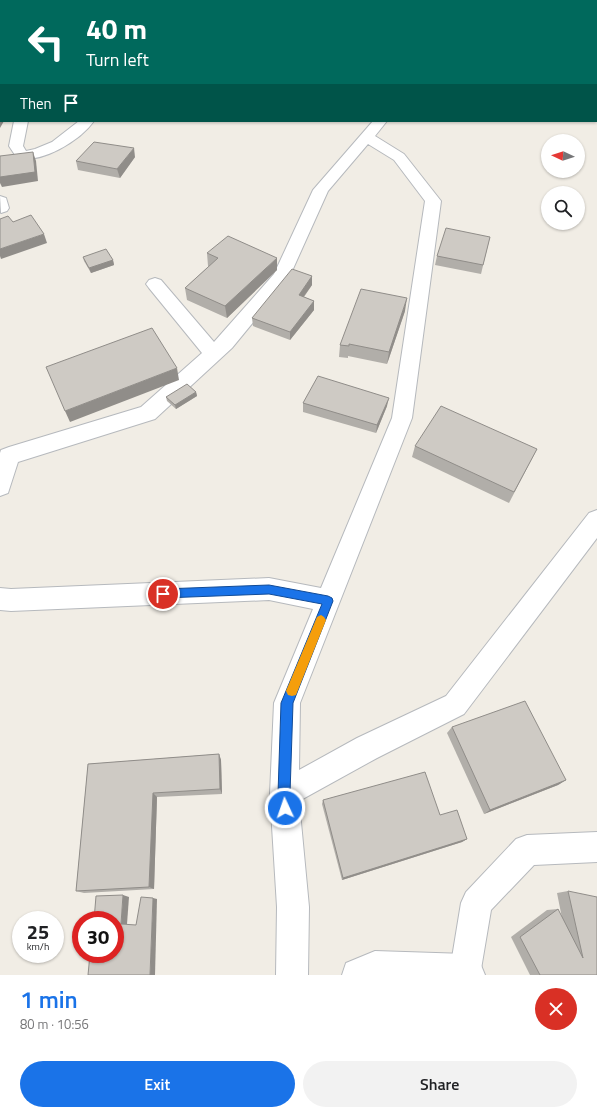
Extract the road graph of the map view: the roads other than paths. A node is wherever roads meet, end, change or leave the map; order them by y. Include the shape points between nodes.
1 (21, 122) edge
2 (85, 122) edge
3 (374, 129) edge
4 (0, 201) edge
5 (0, 208) edge
6 (155, 284) dead end
7 (213, 354) junction
8 (5, 456) edge
9 (0, 486) edge
10 (597, 520) edge
11 (0, 599) edge
12 (328, 601) junction
13 (284, 794) junction
14 (597, 847) edge
15 (468, 973) edge
16 (292, 975) edge
17 (358, 975) edge

1 - 2 street via 12,153 31,156 66,138
3 - 7 street via 321,190 282,276
3 - 12 street via 434,201 402,418
4 - 5 street
6 - 7 street
7 - 8 street via 148,413
8 - 9 street
10 - 13 street via 455,705 367,748
11 - 12 street via 269,589
12 - 13 street via 287,703
13 - 16 street via 293,907
14 - 15 street via 527,850 477,903
15 - 17 street via 375,966

